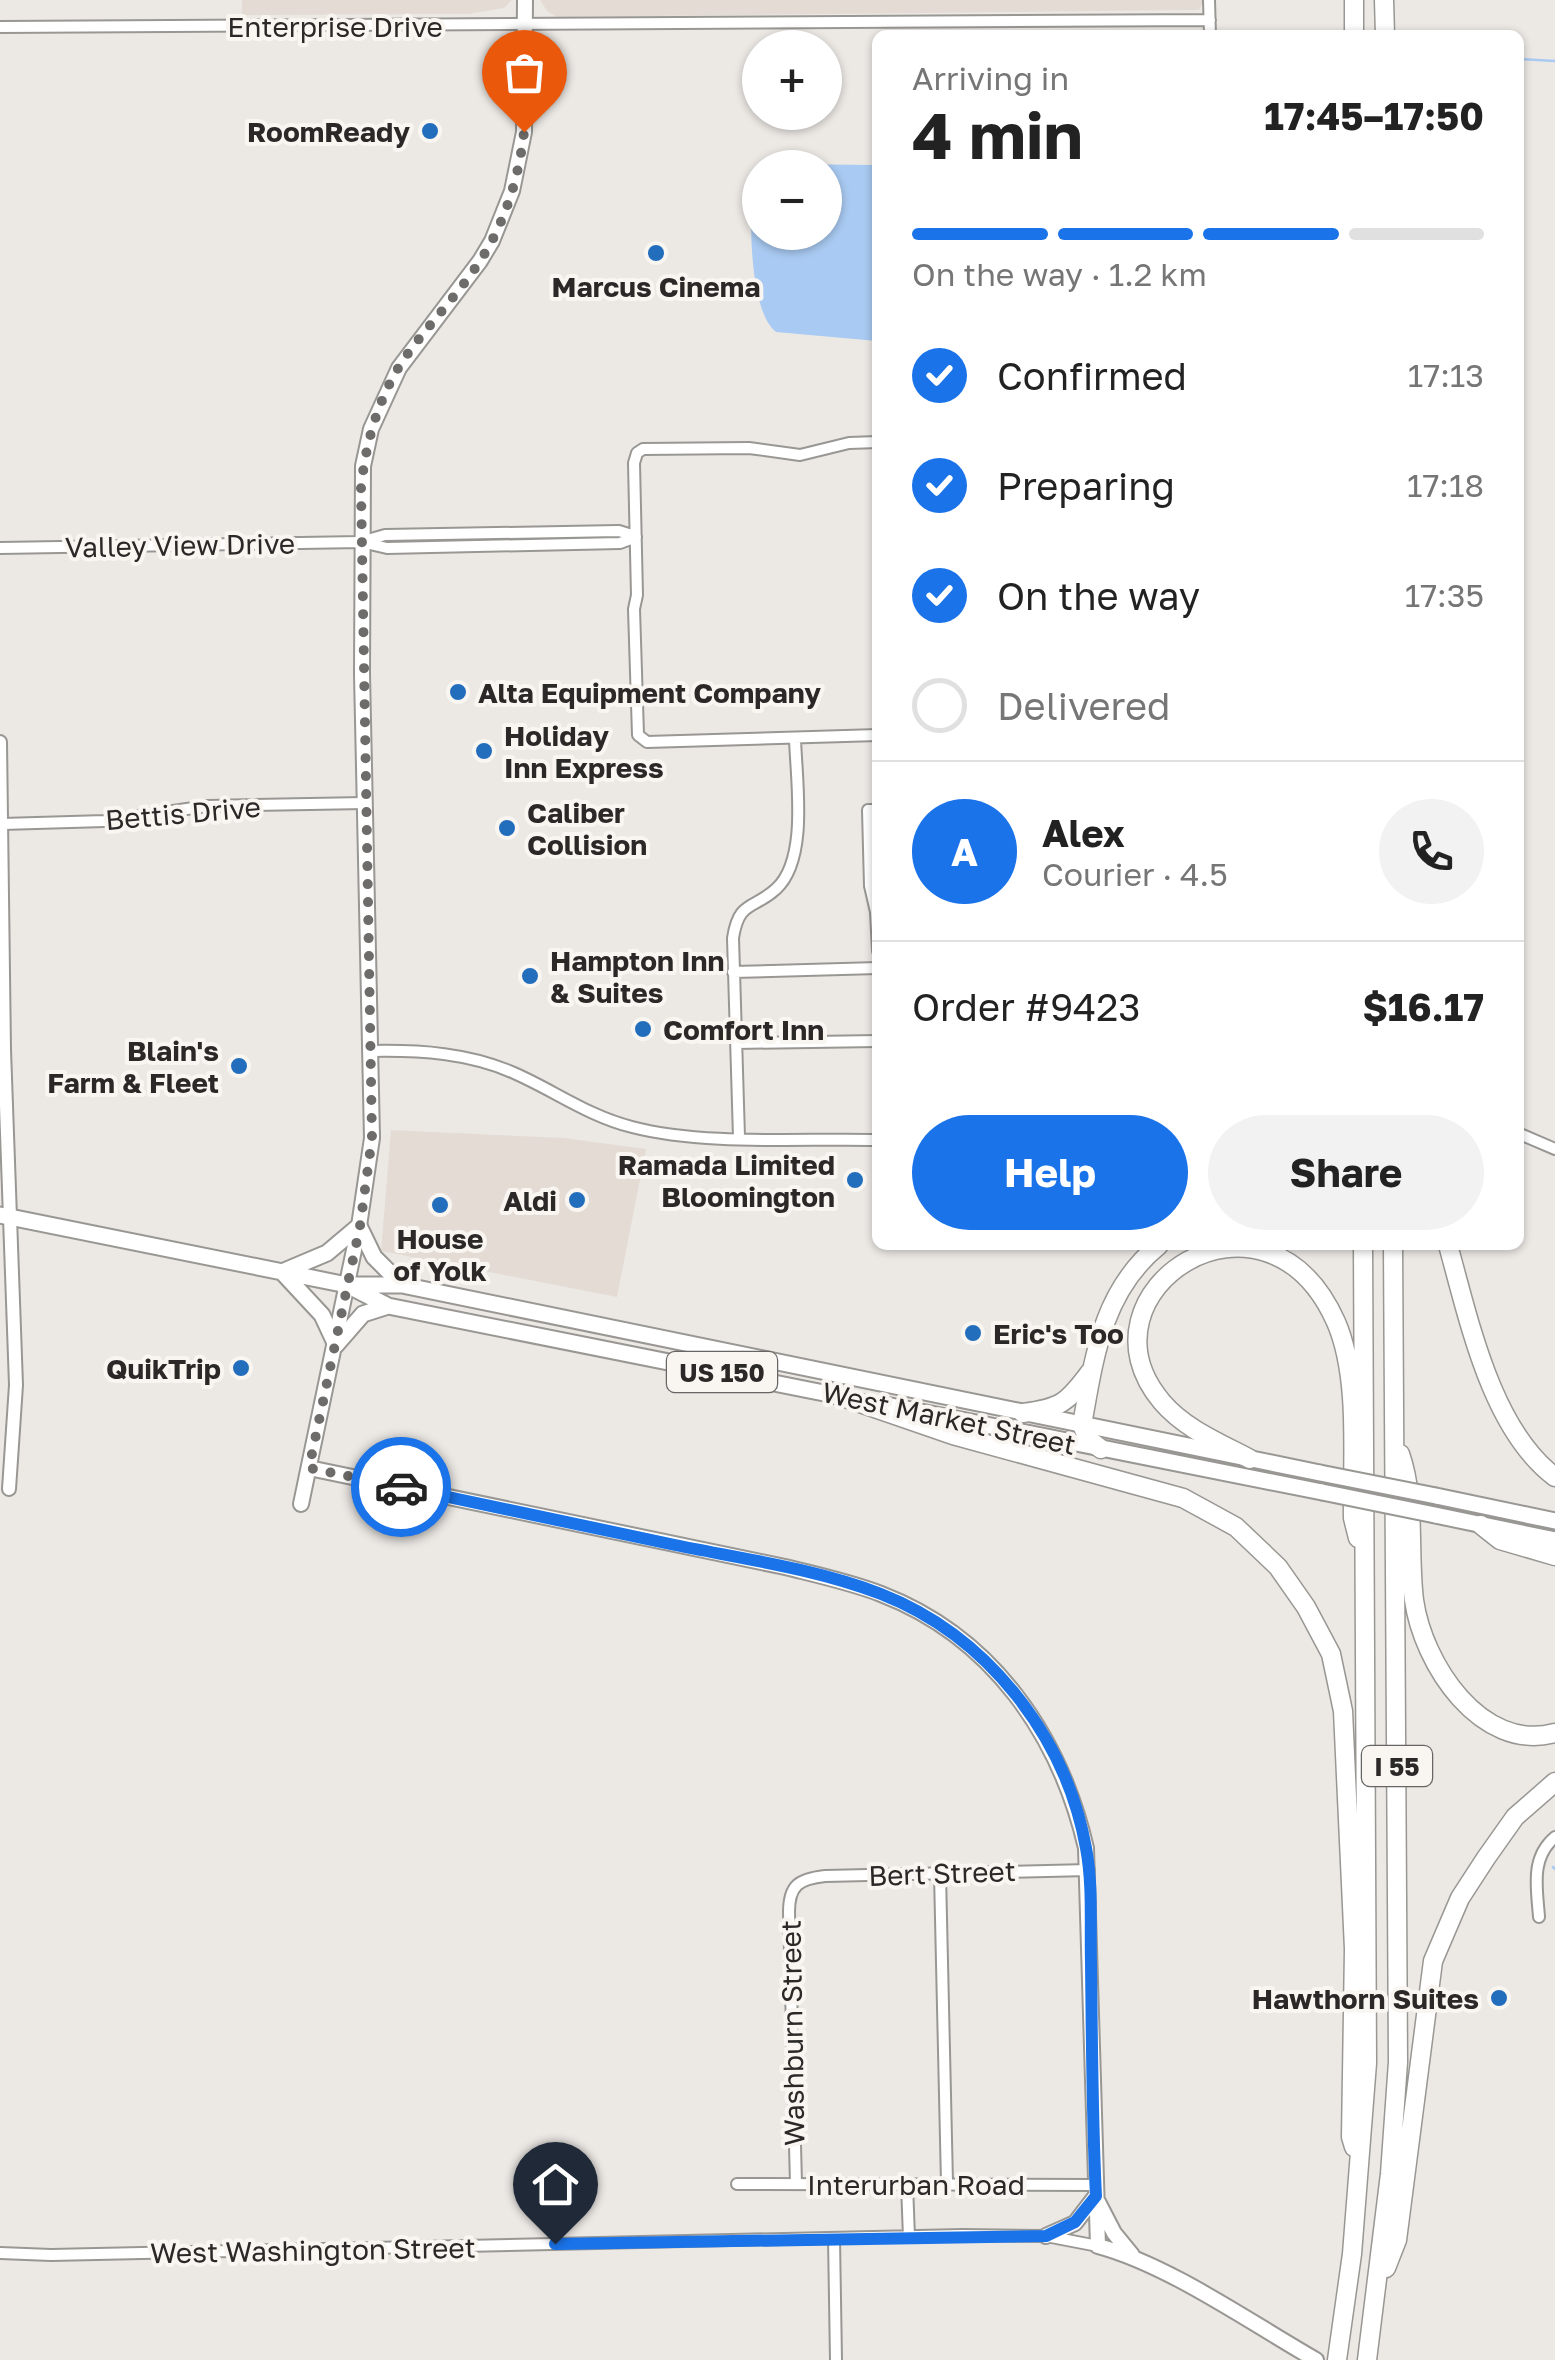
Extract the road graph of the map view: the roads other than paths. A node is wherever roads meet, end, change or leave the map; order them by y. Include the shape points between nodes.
1 (525, 0) edge
2 (1209, 0) edge
3 (1354, 0) edge
4 (1384, 0) edge
5 (1210, 20) junction
6 (525, 25) junction
7 (0, 27) edge
8 (1210, 30) edge
9 (1354, 30) edge
10 (1385, 30) edge
11 (872, 442) edge
12 (636, 537) junction
13 (360, 542) junction
14 (0, 548) edge
15 (872, 735) edge
16 (795, 738) junction
17 (0, 742) edge
18 (365, 803) junction
19 (872, 810) edge
20 (2, 824) edge
21 (872, 895) edge
22 (872, 968) edge
23 (733, 972) junction
24 (872, 1041) edge
25 (736, 1043) junction
26 (371, 1051) junction
27 (1524, 1136) edge
28 (739, 1137) junction
29 (872, 1140) edge
30 (1555, 1149) edge
31 (4, 1216) edge
32 (360, 1226) junction
33 (1154, 1250) edge
34 (1218, 1250) edge
35 (1253, 1250) edge
36 (1364, 1250) edge
37 (1393, 1250) edge
38 (1449, 1250) edge
39 (282, 1272) junction
40 (348, 1285) junction
41 (402, 1285) junction
42 (388, 1306) junction
43 (336, 1346) junction
44 (1094, 1368) junction
45 (834, 1394) junction
46 (1023, 1413) junction
47 (1082, 1425) junction
48 (1395, 1439) junction
49 (1101, 1449) junction
50 (1250, 1459) junction
51 (309, 1468) junction
52 (1555, 1477) edge
53 (10, 1489) dead end
54 (301, 1504) dead end
55 (1555, 1520) edge
56 (1481, 1525) junction
57 (1555, 1540) edge
58 (1555, 1556) edge
59 (1366, 1573) junction
60 (1555, 1733) edge
61 (1555, 1782) edge
62 (1555, 1837) edge
63 (1089, 1870) junction
64 (940, 1874) junction
65 (796, 1883) joint
66 (1539, 1917) dead end
67 (1361, 2166) junction
68 (737, 2184) dead end
69 (796, 2184) junction
70 (947, 2184) junction
71 (907, 2185) junction
72 (1096, 2191) junction
73 (1046, 2236) junction
74 (909, 2237) junction
75 (834, 2238) junction
76 (1098, 2246) junction
77 (0, 2254) edge
78 (1134, 2258) junction
79 (1378, 2287) junction
80 (836, 2360) edge
81 (1316, 2360) edge
82 (1337, 2360) edge
83 (1368, 2360) edge

1 - 6 main road
2 - 5 street
3 - 9 highway
4 - 10 highway
5 - 6 street, Enterprise Drive
5 - 8 street
6 - 7 street, Enterprise Drive
6 - 13 main road via 524,132 516,179 480,262 407,354 385,396 363,466
11 - 12 street via 800,455 749,448 644,450 634,463
12 - 13 street, Valley View Drive via 387,548
12 - 16 street via 638,735 647,742
13 - 14 street, Valley View Drive
13 - 18 main road
15 - 16 street
16 - 23 street via 798,838 776,888 745,906 736,921
17 - 20 street
18 - 20 street, Bettis Drive via 202,807 105,821
18 - 26 main road
19 - 21 street
20 - 31 street
22 - 23 street
23 - 25 street
24 - 25 street
25 - 28 street
26 - 28 street via 426,1052 497,1066 598,1117 660,1133
26 - 32 main road via 372,1138
27 - 30 street
28 - 29 street
31 - 39 main road, West Market Street / US 150
31 - 53 street via 16,1386
32 - 39 main road via 327,1254
32 - 40 main road
32 - 41 main road via 374,1257
33 - 44 highway via 1117,1292
34 - 50 highway via 1172,1269 1158,1284 1144,1309 1139,1347 1164,1404 1192,1428
35 - 59 highway via 1294,1265 1337,1324 1350,1376 1353,1518
36 - 59 highway, I 55
37 - 48 highway, I 55
38 - 52 highway via 1503,1416
39 - 40 main road, West Market Street / US 150
39 - 43 main road via 322,1314
40 - 41 main road, West Market Street / US 150
40 - 42 main road, West Market Street / US 150
40 - 43 main road
41 - 46 main road, West Market Street / US 150
42 - 43 main road via 363,1314
42 - 45 main road, West Market Street / US 150
43 - 51 main road
44 - 46 highway via 1060,1406
44 - 47 highway
45 - 49 main road, West Market Street / US 150
45 - 67 highway via 954,1435 1183,1498 1236,1527 1278,1566 1306,1607 1331,1654 1343,1711 1354,1949 1351,2137
46 - 47 main road, West Market Street / US 150
47 - 49 highway
47 - 50 main road, West Market Street / US 150
48 - 60 highway via 1408,1475 1415,1603 1443,1674 1470,1709 1500,1730
48 - 79 highway, I 55 via 1398,2062
49 - 56 main road, West Market Street / US 150, bridge
50 - 55 main road, West Market Street / US 150, bridge
51 - 54 main road
51 - 63 main road via 785,1567 901,1603 974,1651 1032,1714 1072,1794
56 - 57 main road, West Market Street / US 150
56 - 58 highway via 1500,1540
59 - 67 highway, I 55 via 1369,1957
61 - 79 highway via 1516,1817 1486,1858 1433,1961 1398,2240
62 - 66 street via 1536,1865
63 - 64 street, Bert Street
63 - 72 main road
64 - 65 street, Bert Street via 825,1876
64 - 70 street
65 - 69 street, Washburn Street via 788,1912
67 - 82 highway, I 55
68 - 69 street, Interurban Road
69 - 71 street, Interurban Road
70 - 71 street, Interurban Road
70 - 72 street, Interurban Road
71 - 74 street
72 - 73 main road via 1075,2222
72 - 76 main road
72 - 78 main road
73 - 74 street, West Washington Street
73 - 76 street, West Washington Street
74 - 75 street, West Washington Street
75 - 77 street, West Washington Street
75 - 80 street
76 - 78 main road, West Washington Street
78 - 81 main road, West Washington Street
79 - 83 highway, I 55

